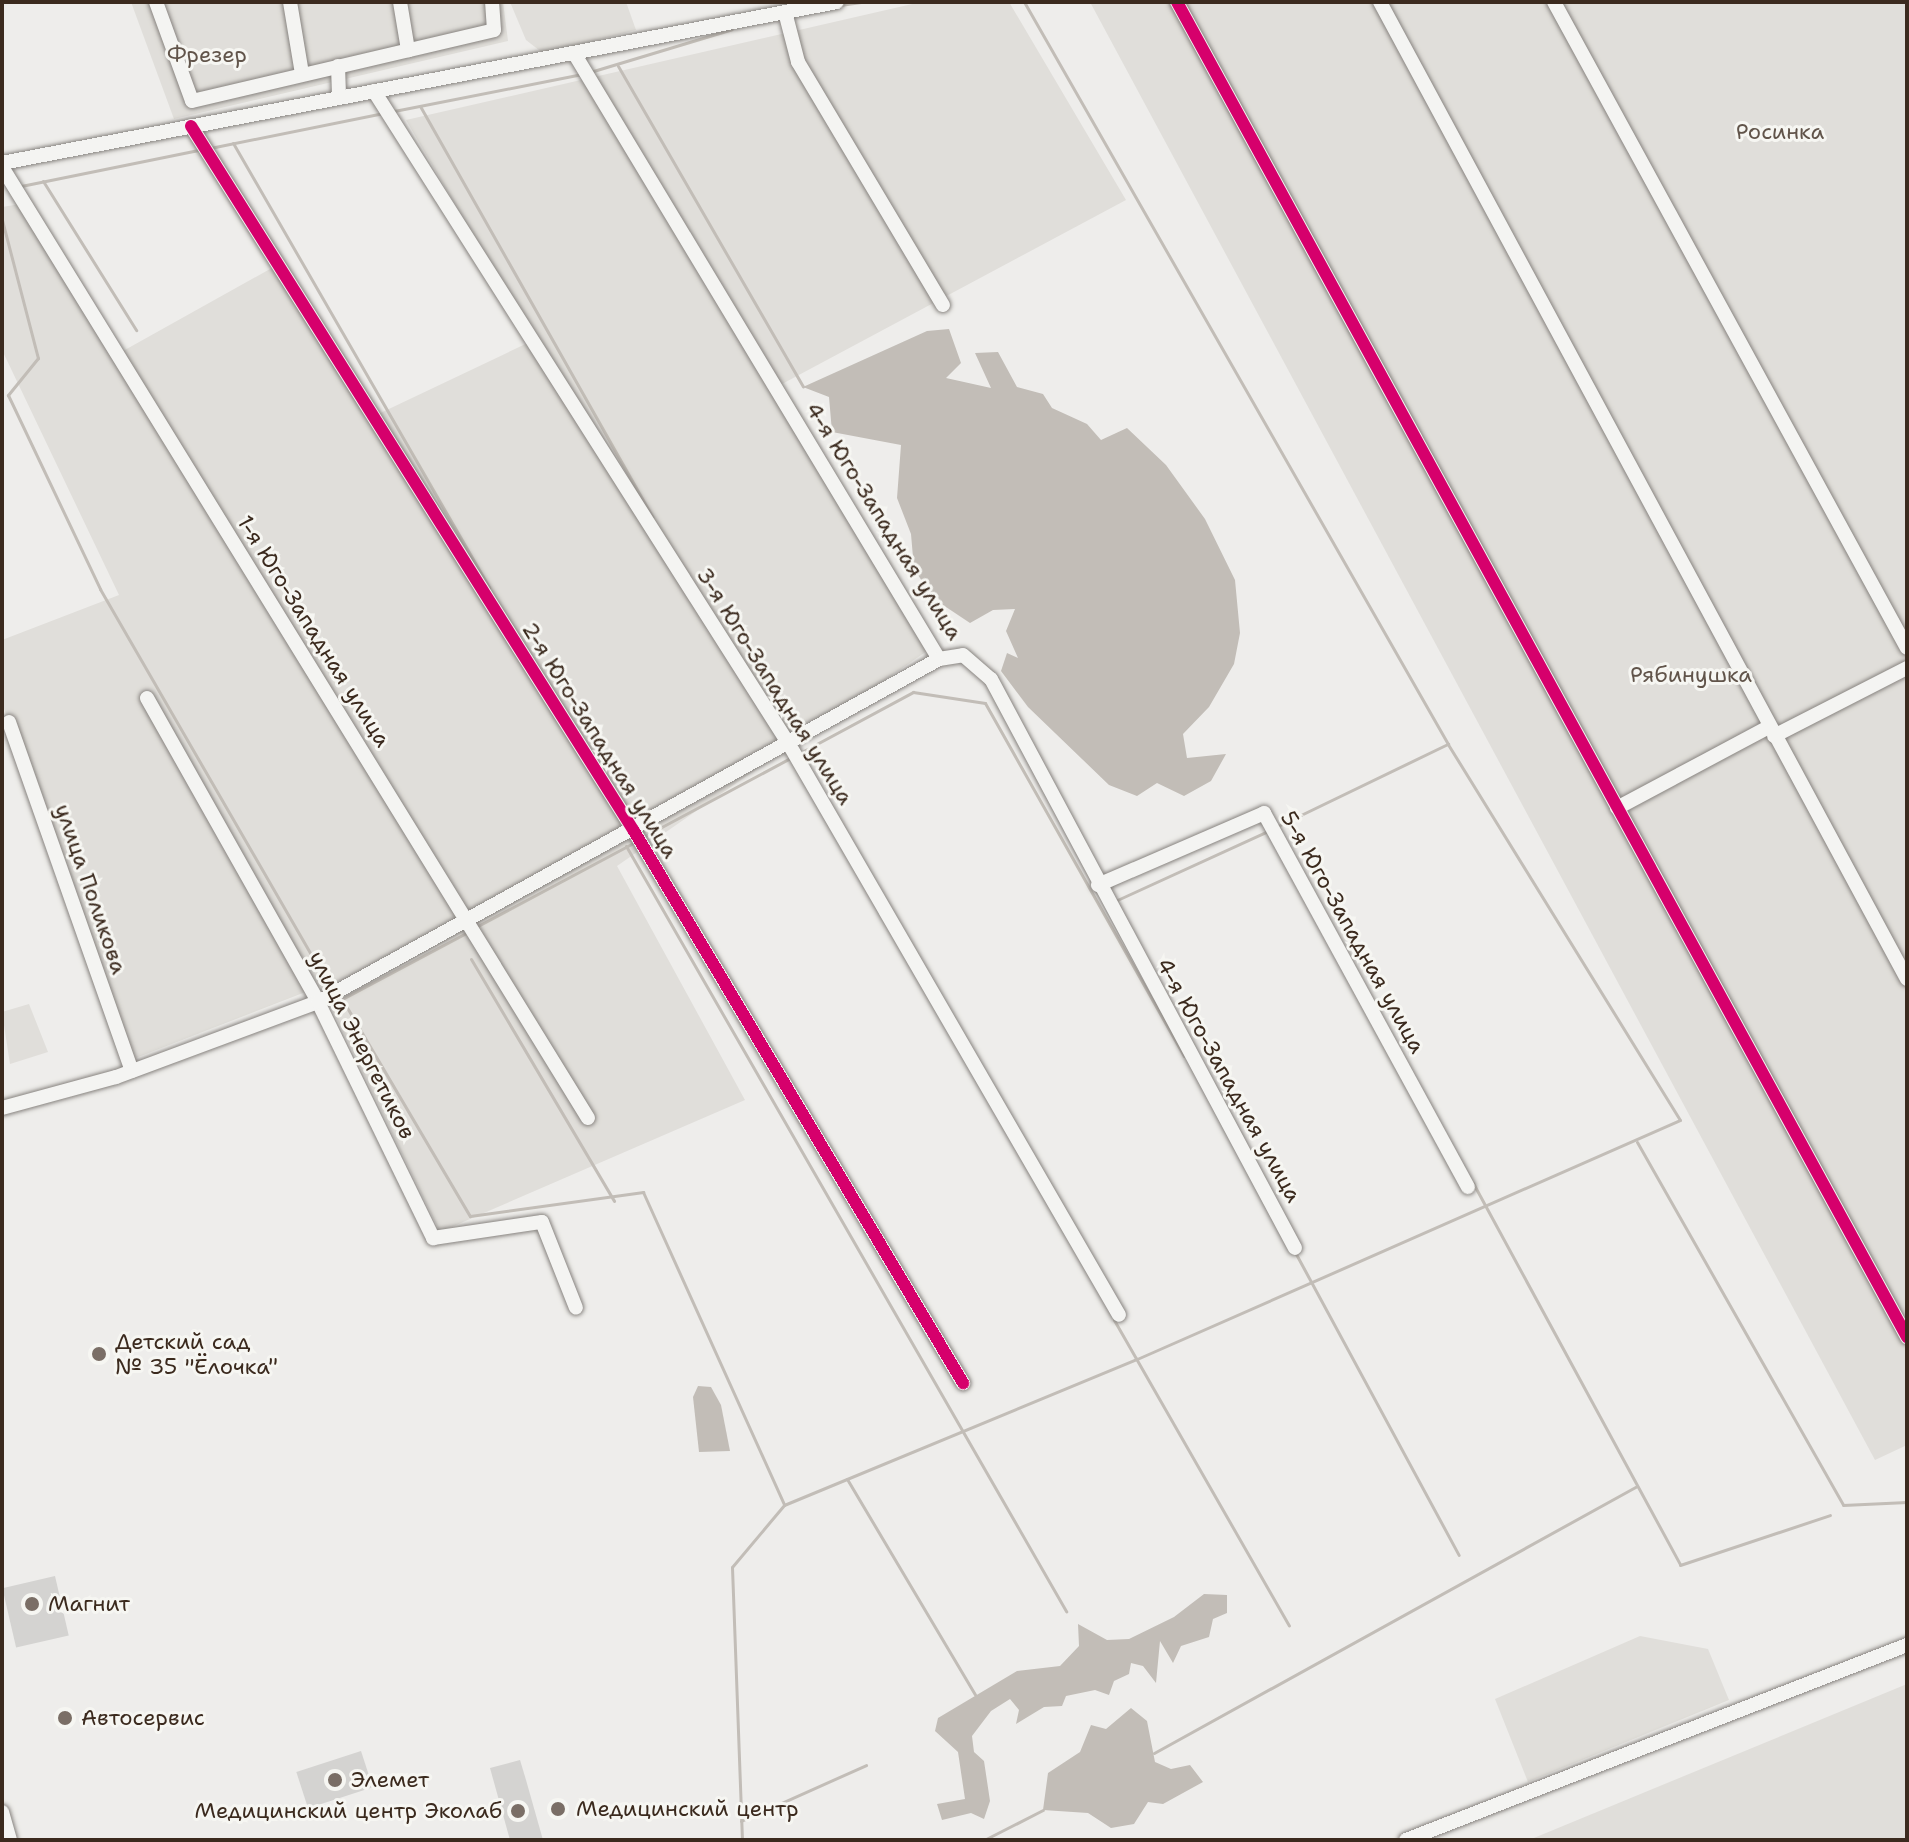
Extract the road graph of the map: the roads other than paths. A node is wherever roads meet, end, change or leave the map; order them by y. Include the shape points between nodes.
1 (156, 2) edge
2 (290, 2) edge
3 (400, 2) edge
4 (492, 2) edge
5 (837, 2) edge
6 (1177, 2) edge
7 (1380, 2) edge
8 (1554, 2) edge
9 (785, 12) junction
10 (408, 50) junction
11 (574, 53) junction
12 (338, 66) junction
13 (302, 74) junction
14 (374, 91) junction
15 (339, 98) junction
16 (191, 126) junction
17 (2, 165) edge
18 (943, 305) dead end
19 (1907, 648) edge
20 (939, 659) junction
21 (1907, 668) edge
22 (147, 698) dead end
23 (9, 722) dead end
24 (1772, 731) junction
25 (790, 746) junction
26 (1617, 808) junction
27 (634, 831) junction
28 (1098, 885) junction
29 (467, 922) junction
30 (1907, 979) edge
31 (318, 1002) junction
32 (132, 1071) junction
33 (2, 1108) edge
34 (588, 1118) dead end
35 (1468, 1187) dead end
36 (1295, 1248) dead end
37 (576, 1308) dead end
38 (1119, 1315) dead end
39 (1907, 1337) edge
40 (963, 1383) dead end
41 (1907, 1645) edge
42 (2, 1812) edge
43 (10, 1840) edge
44 (1406, 1840) edge

1 - 13 street via 192,101
2 - 13 street
3 - 10 street
4 - 10 street via 494,30
5 - 9 street
6 - 26 street
7 - 24 street
8 - 19 street
9 - 11 street
9 - 18 street via 798,62
10 - 12 street
11 - 14 street
11 - 20 street, 4-я Юго-Западная улица
12 - 13 street
12 - 15 street
14 - 15 street
14 - 25 street, 3-я Юго-Западная улица
15 - 16 street
16 - 17 street
16 - 27 street, 2-я Юго-Западная улица
17 - 29 street, 1-я Юго-Западная улица
20 - 25 street
20 - 28 street, 4-я Юго-Западная улица via 963,655 991,679
21 - 24 street
22 - 31 street, улица Энергетиков
23 - 32 street, улица Поликова
24 - 26 street
24 - 30 street
25 - 27 street
25 - 38 street, 3-я Юго-Западная улица
26 - 39 street
27 - 29 street
27 - 40 street, 2-я Юго-Западная улица
28 - 35 street, 5-я Юго-Западная улица via 1264,813
28 - 36 street, 4-я Юго-Западная улица
29 - 31 street
29 - 34 street, 1-я Юго-Западная улица
31 - 32 street
31 - 37 street, улица Энергетиков via 433,1238 542,1222
32 - 33 street
41 - 44 street
42 - 43 street

